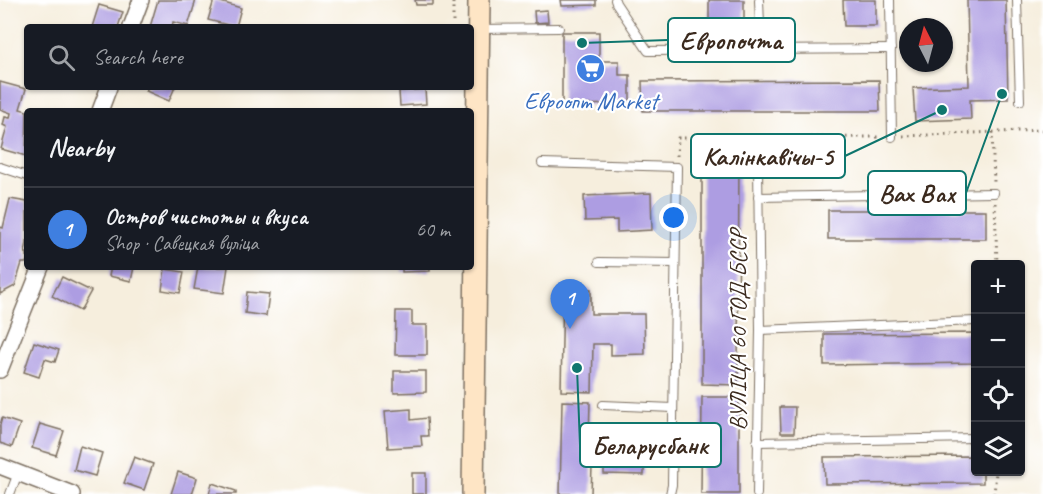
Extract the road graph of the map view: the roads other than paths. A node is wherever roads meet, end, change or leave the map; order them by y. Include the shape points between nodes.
1 (141, 0) edge
2 (479, 0) edge
3 (615, 0) edge
4 (759, 0) edge
5 (890, 0) edge
6 (1017, 0) edge
7 (132, 24) edge
8 (558, 28) dead end
9 (478, 29) junction
10 (891, 49) junction
11 (761, 50) junction
12 (108, 90) edge
13 (1020, 101) dead end
14 (101, 108) edge
15 (892, 137) road end
16 (542, 163) dead end
17 (758, 165) road end
18 (0, 167) edge
19 (24, 175) edge
20 (994, 193) dead end
21 (758, 197) junction
22 (599, 262) dead end
23 (675, 263) junction
24 (40, 270) edge
25 (971, 321) edge
26 (760, 330) junction
27 (0, 370) edge
28 (603, 405) dead end
29 (673, 408) junction
30 (971, 438) edge
31 (758, 442) junction
32 (0, 466) edge
33 (18, 473) junction
34 (10, 494) edge
35 (72, 494) edge
36 (473, 494) edge
37 (670, 494) edge
38 (757, 494) edge

1 - 7 street
2 - 9 main road
3 - 11 lane via 648,51
4 - 11 lane
5 - 10 lane
6 - 13 lane
8 - 9 lane
9 - 36 main road
10 - 11 lane
10 - 15 lane
12 - 14 street
16 - 23 lane via 676,167
17 - 21 lane, ВУЛІЦА 60 ГОД БССР
18 - 19 lane
20 - 21 lane
21 - 26 lane, ВУЛІЦА 60 ГОД БССР
22 - 23 lane
23 - 29 lane
24 - 27 street
25 - 26 lane
26 - 31 lane, ВУЛІЦА 60 ГОД БССР
28 - 29 lane
29 - 37 lane
30 - 31 lane
31 - 38 lane, ВУЛІЦА 60 ГОД БССР
32 - 33 street
33 - 34 lane
33 - 35 street

